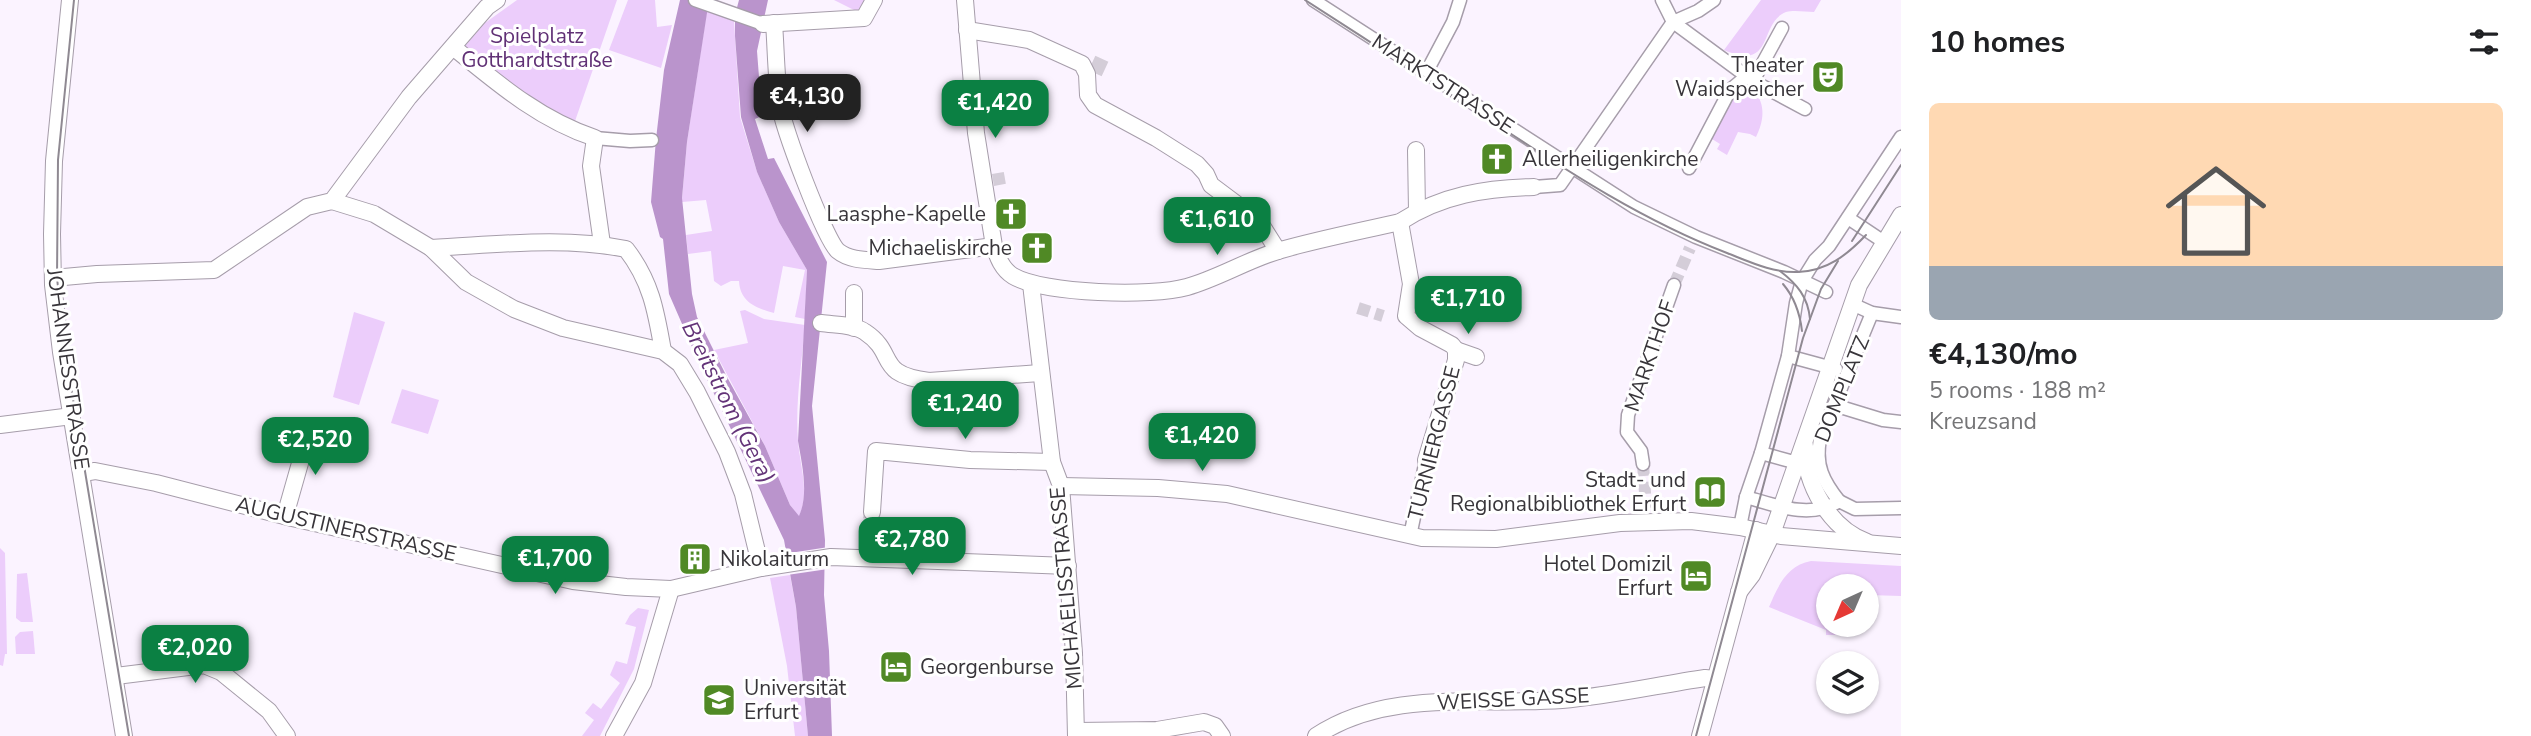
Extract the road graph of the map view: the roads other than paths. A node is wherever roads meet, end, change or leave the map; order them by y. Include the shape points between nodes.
1 (70, 0) edge
2 (497, 0) edge
3 (695, 0) edge
4 (874, 0) edge
5 (965, 0) edge
6 (1313, 0) edge
7 (1460, 0) edge
8 (1662, 0) edge
9 (1714, 0) edge
10 (1673, 22) junction
11 (769, 24) junction
12 (1782, 28) dead end
13 (967, 30) junction
14 (453, 47) junction
15 (1427, 71) junction
16 (1750, 79) junction
17 (1805, 109) dead end
18 (1901, 137) edge
19 (595, 138) junction
20 (652, 140) dead end
21 (1416, 150) dead end
22 (1574, 168) junction
23 (1689, 168) dead end
24 (1534, 187) joint
25 (332, 201) junction
26 (1417, 211) junction
27 (1901, 215) edge
28 (1848, 218) junction
29 (1400, 222) junction
30 (1878, 238) dead end
31 (602, 244) junction
32 (994, 246) junction
33 (431, 248) junction
34 (1278, 251) junction
35 (53, 278) junction
36 (1802, 281) junction
37 (1031, 284) junction
38 (1674, 285) tunnel mouth
39 (1826, 292) dead end
40 (854, 293) dead end
41 (1852, 304) junction
42 (1872, 313) junction
43 (1901, 317) edge
44 (821, 323) dead end
45 (854, 328) junction
46 (1456, 350) junction
47 (663, 351) junction
48 (1788, 356) junction
49 (1476, 357) dead end
50 (1829, 367) junction
51 (1040, 373) junction
52 (1834, 405) junction
53 (72, 416) junction
54 (1901, 422) edge
55 (0, 425) edge
56 (310, 428) dead end
57 (1807, 430) junction
58 (1761, 453) junction
59 (1426, 460) joint
60 (1790, 461) dead end
61 (1052, 462) junction
62 (1643, 464) tunnel mouth
63 (83, 473) junction
64 (1061, 486) junction
65 (1746, 497) junction
66 (1832, 504) junction
67 (1781, 507) junction
68 (1901, 508) edge
69 (872, 513) tunnel mouth
70 (285, 516) junction
71 (1756, 530) junction
72 (1410, 536) junction
73 (1872, 545) junction
74 (1901, 546) edge
75 (1068, 566) junction
76 (765, 567) junction
77 (671, 589) junction
78 (116, 676) junction
79 (1715, 679) junction
80 (1076, 733) edge
81 (124, 736) edge
82 (287, 736) edge
83 (614, 736) edge
84 (1222, 736) edge
85 (1316, 736) edge
86 (1700, 736) edge

1 - 35 street, JOHANNESSTRASSE via 54,161
2 - 14 street
3 - 11 street
4 - 11 street via 864,18
5 - 13 street
6 - 15 street, MARKTSTRASSE
7 - 15 street, MARKTSTRASSE via 1454,22
8 - 10 street
9 - 10 street
10 - 16 street
10 - 22 street
11 - 32 street via 780,107 827,236 836,249 861,260 879,261
12 - 16 street
13 - 32 street via 976,133
13 - 34 street via 1029,40 1087,63 1088,95 1095,105 1197,164 1211,185 1222,188 1259,221
14 - 19 street via 533,110
14 - 25 street
15 - 22 street, MARKTSTRASSE
16 - 17 street
16 - 23 street via 1730,90
18 - 28 street
19 - 20 street
19 - 31 street via 591,166
21 - 26 street
22 - 24 street via 1560,185
22 - 36 street, MARKTSTRASSE via 1693,243 1784,271
24 - 26 street via 1462,193
25 - 33 street via 374,214
25 - 35 street via 307,207 214,270
26 - 29 street
27 - 41 street, DOMPLATZ via 1870,263
28 - 30 street
28 - 36 street
29 - 34 street
29 - 46 street, TURNIERGASSE via 1411,284 1406,316 1418,333
31 - 33 street
31 - 47 street via 626,249 638,264 653,296
32 - 37 street via 1000,264
33 - 47 street via 466,282 514,309 563,328
34 - 37 street via 1168,291 1116,293
35 - 53 street, JOHANNESSTRASSE
36 - 39 street, MARKTSTRASSE
36 - 48 street
37 - 51 street, MICHAELISSTRASSE
38 - 62 street, MARKTHOF via 1628,415 1627,432 1638,445
40 - 45 street
41 - 42 street
41 - 50 street, DOMPLATZ
42 - 43 street
42 - 52 street, DOMPLATZ
44 - 45 street
45 - 51 street via 876,342 892,368 911,378 929,381
46 - 49 street, TURNIERGASSE
46 - 59 street, TURNIERGASSE
47 - 76 street via 680,364 727,452
48 - 50 street
48 - 58 street
50 - 57 street, DOMPLATZ
51 - 61 street, MICHAELISSTRASSE
52 - 54 street
52 - 66 street, DOMPLATZ via 1817,455
53 - 55 street
53 - 63 street, JOHANNESSTRASSE
56 - 70 street
57 - 66 street, DOMPLATZ via 1806,463 1816,493
57 - 67 street, DOMPLATZ
58 - 60 street
58 - 65 street
59 - 72 street, TURNIERGASSE
61 - 64 street, MICHAELISSTRASSE
61 - 69 street via 876,451
63 - 70 street, AUGUSTINERSTRASSE via 95,471 156,483
63 - 78 street, JOHANNESSTRASSE
64 - 72 street via 1227,494
64 - 75 street, MICHAELISSTRASSE
65 - 67 street
65 - 71 street
66 - 67 street via 1790,510
66 - 68 street via 1855,509
66 - 73 street, DOMPLATZ via 1851,534
67 - 71 street, DOMPLATZ
70 - 77 street, AUGUSTINERSTRASSE via 573,582
71 - 72 street via 1691,521 1647,521 1496,539
71 - 73 street
71 - 79 street, DOMPLATZ via 1752,575 1739,592
73 - 74 street
75 - 76 street, AUGUSTINERSTRASSE via 867,550
75 - 80 street, MICHAELISSTRASSE
76 - 77 street, AUGUSTINERSTRASSE
77 - 83 street via 643,683
78 - 81 street, JOHANNESSTRASSE
78 - 82 street via 204,665 221,672
79 - 85 street, WEISSE GASSE via 1562,700 1390,707 1331,726
79 - 86 street, DOMPLATZ
80 - 84 street via 1157,730 1204,722 1215,726

